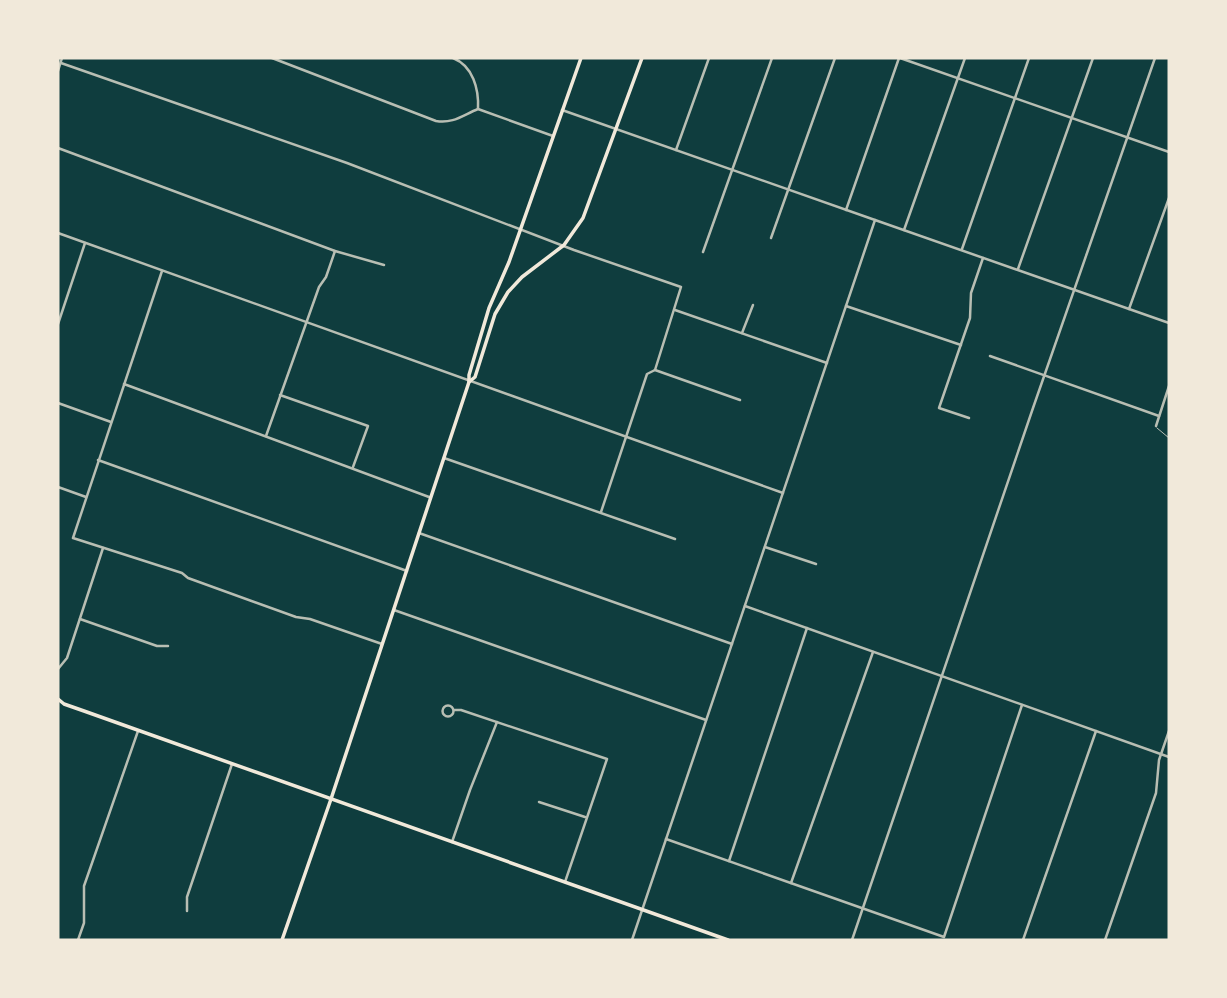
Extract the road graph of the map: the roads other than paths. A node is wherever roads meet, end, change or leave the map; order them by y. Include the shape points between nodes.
1 (62, 58) edge
2 (272, 58) edge
3 (453, 58) edge
4 (581, 58) edge
5 (642, 58) edge
6 (709, 58) edge
7 (772, 58) edge
8 (835, 58) edge
9 (900, 58) edge
10 (965, 58) edge
11 (1029, 58) edge
12 (1093, 58) edge
13 (1155, 58) edge
14 (61, 63) junction
15 (58, 71) edge
16 (958, 78) junction
17 (1015, 98) junction
18 (478, 109) junction
19 (562, 110) junction
20 (1071, 118) junction
21 (617, 129) junction
22 (553, 136) junction
23 (1128, 138) junction
24 (58, 148) edge
25 (676, 150) junction
26 (1169, 152) edge
27 (732, 170) junction
28 (788, 190) junction
29 (1169, 198) edge
30 (845, 210) junction
31 (875, 220) junction
32 (520, 230) junction
33 (904, 230) junction
34 (58, 233) edge
35 (772, 238) dead end
36 (85, 243) junction
37 (564, 245) junction
38 (961, 250) junction
39 (335, 251) junction
40 (703, 252) dead end
41 (983, 258) junction
42 (384, 265) dead end
43 (1018, 270) junction
44 (162, 271) junction
45 (1074, 290) junction
46 (753, 305) dead end
47 (846, 306) junction
48 (1129, 309) junction
49 (675, 310) junction
50 (306, 323) junction
51 (1169, 323) edge
52 (58, 324) edge
53 (743, 333) junction
54 (961, 345) junction
55 (990, 356) dead end
56 (827, 363) junction
57 (655, 370) junction
58 (1044, 375) junction
59 (469, 382) junction
60 (124, 384) junction
61 (1169, 386) edge
62 (280, 395) junction
63 (740, 400) dead end
64 (58, 403) edge
65 (1159, 416) junction
66 (969, 418) dead end
67 (111, 422) junction
68 (1156, 426) joint
69 (266, 436) junction
70 (626, 437) junction
71 (1169, 438) edge
72 (444, 458) junction
73 (98, 460) junction
74 (354, 467) junction
75 (58, 487) edge
76 (783, 493) junction
77 (86, 497) junction
78 (431, 497) junction
79 (601, 512) junction
80 (419, 533) junction
81 (676, 539) dead end
82 (765, 547) junction
83 (103, 548) junction
84 (816, 564) dead end
85 (407, 571) junction
86 (745, 606) junction
87 (394, 610) junction
88 (80, 619) junction
89 (807, 628) junction
90 (383, 644) junction
91 (732, 644) junction
92 (168, 646) dead end
93 (873, 652) junction
94 (58, 669) edge
95 (941, 676) junction
96 (58, 699) edge
97 (64, 704) junction
98 (58, 705) edge
99 (1022, 705) junction
100 (454, 710) dead end
101 (706, 720) junction
102 (497, 722) junction
103 (138, 730) junction
104 (1096, 731) junction
105 (1169, 731) edge
106 (1161, 754) junction
107 (1169, 757) edge
108 (232, 764) junction
109 (331, 799) junction
110 (539, 802) dead end
111 (586, 818) junction
112 (666, 839) junction
113 (452, 842) junction
114 (729, 861) junction
115 (565, 882) junction
116 (791, 883) junction
117 (863, 908) junction
118 (642, 910) junction
119 (187, 911) dead end
120 (78, 940) edge
121 (282, 940) edge
122 (632, 940) edge
123 (728, 940) edge
124 (852, 940) edge
125 (1023, 940) edge
126 (1105, 940) edge

1 - 14 street
2 - 18 street via 436,121 454,121
3 - 18 street via 470,70
4 - 19 main road
5 - 21 main road
6 - 25 street
7 - 27 street
8 - 28 street
9 - 16 street
9 - 30 street
10 - 16 street
11 - 17 street
12 - 20 street
13 - 23 street
14 - 15 street
14 - 32 street
16 - 17 street
16 - 33 street
17 - 20 street
17 - 38 street
18 - 22 street
19 - 21 street
19 - 22 main road
20 - 23 street
20 - 43 street
21 - 25 street
21 - 37 main road via 591,202
22 - 32 main road
23 - 26 street
23 - 45 street
24 - 39 street
25 - 27 street
27 - 28 street
27 - 40 street
28 - 30 street
28 - 35 street
29 - 48 street
30 - 31 street
31 - 33 street
31 - 47 street
32 - 37 street
32 - 59 main road via 486,319
33 - 38 street
34 - 36 street
36 - 44 street
36 - 52 street
37 - 49 street via 681,287
37 - 59 main road via 508,292 495,314 475,377
38 - 41 street
39 - 42 street
39 - 50 street
41 - 43 street
41 - 54 street
43 - 45 street
44 - 50 street
44 - 60 street
45 - 48 street
45 - 58 street
46 - 53 street
47 - 54 street
47 - 56 street
48 - 51 street
49 - 53 street
49 - 57 street
50 - 59 street
50 - 62 street
53 - 56 street
54 - 66 street via 939,408
55 - 58 street
56 - 76 street
57 - 63 street
57 - 70 street via 647,374
58 - 65 street
58 - 95 street
59 - 70 street
59 - 72 main road
60 - 67 street
60 - 69 street
61 - 65 street
62 - 69 street
62 - 74 street via 368,426
64 - 67 street
65 - 68 street
67 - 73 street
68 - 71 lane
69 - 74 street
70 - 76 street
70 - 79 street
72 - 78 main road
72 - 79 street
73 - 77 street
73 - 85 street
74 - 78 street
75 - 77 street
76 - 82 street
77 - 83 street via 72,538
78 - 80 main road
79 - 81 street
80 - 85 main road
80 - 91 street
82 - 84 street
82 - 86 street
83 - 88 street
83 - 90 street
85 - 87 main road
86 - 89 street
86 - 91 street
87 - 90 main road
87 - 101 street
88 - 92 street
88 - 94 street via 67,658
89 - 93 street
89 - 114 street
90 - 109 main road
91 - 101 street
93 - 95 street
93 - 116 street
95 - 99 street
95 - 117 street
96 - 97 main road
97 - 98 main road
97 - 103 main road
99 - 104 street
99 - 117 street via 944,937
100 - 102 street
101 - 112 street
102 - 111 street via 607,759
102 - 113 street
103 - 108 main road
103 - 120 street via 84,886 84,923
104 - 106 street
104 - 125 street
105 - 106 street
106 - 107 street
106 - 126 street via 1156,793
108 - 109 main road
108 - 119 street via 187,897
109 - 113 main road
109 - 121 main road
110 - 111 street
111 - 115 street
112 - 114 street
112 - 118 street
113 - 115 main road
114 - 116 street
115 - 118 main road
116 - 117 street
117 - 124 street
118 - 122 street
118 - 123 main road

